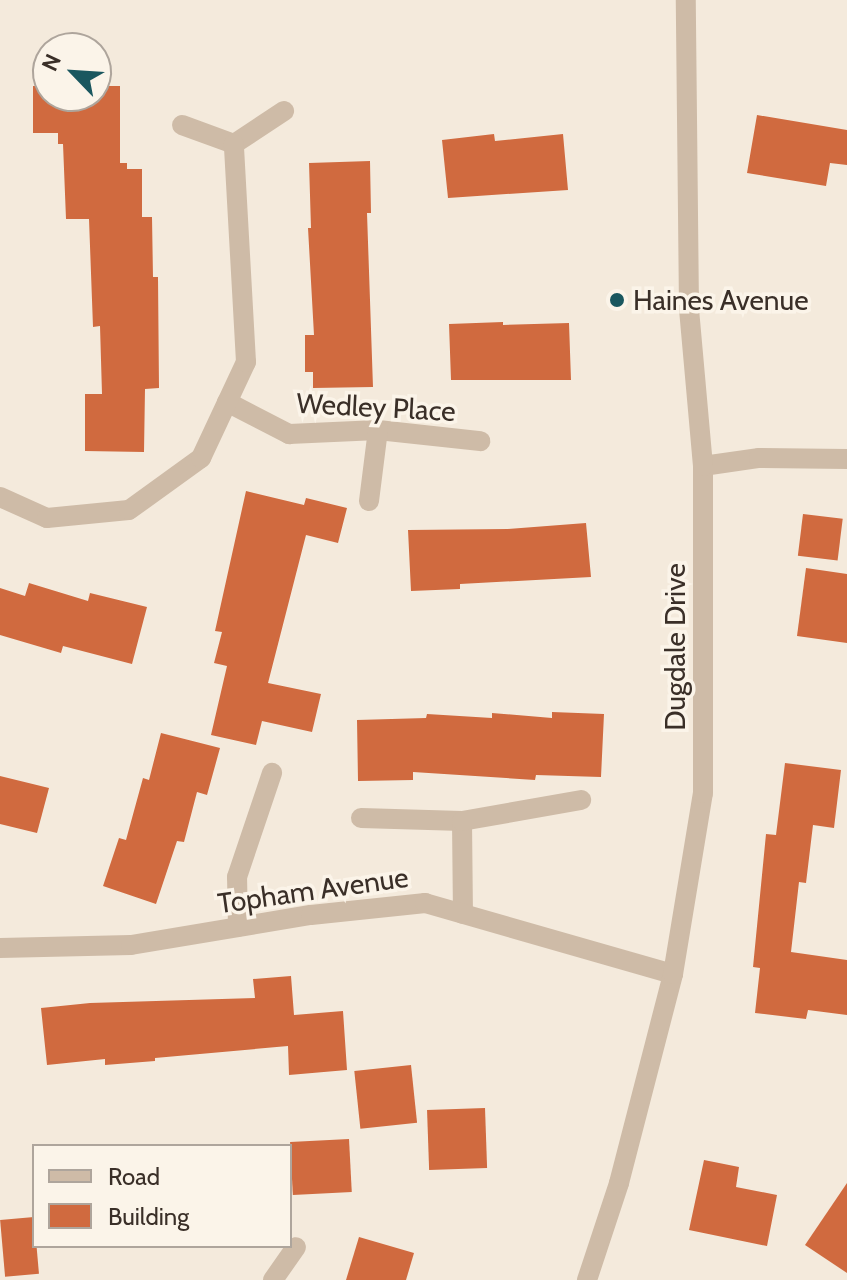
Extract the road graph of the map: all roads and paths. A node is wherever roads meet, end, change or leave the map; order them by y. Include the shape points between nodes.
1 (686, 0) edge
2 (284, 111) dead end
3 (182, 125) dead end
4 (234, 144) junction
5 (227, 402) junction
6 (378, 430) junction
7 (480, 441) dead end
8 (847, 459) edge
9 (703, 466) junction
10 (0, 497) edge
11 (369, 501) dead end
12 (272, 773) dead end
13 (581, 800) dead end
14 (361, 818) dead end
15 (462, 821) junction
16 (463, 914) junction
17 (238, 927) junction
18 (0, 948) edge
19 (673, 974) junction
20 (296, 1247) dead end
21 (273, 1280) edge
22 (587, 1280) edge

1 - 9 street, Dugdale Drive via 689,309
2 - 4 street
3 - 4 street
4 - 5 street via 246,362
5 - 6 street, Wedley Place via 289,434
5 - 10 street via 201,458 129,510 47,518
6 - 7 street, Wedley Place
6 - 11 street
8 - 9 street via 759,458
9 - 19 street, Dugdale Drive via 703,793
12 - 17 street via 237,877
13 - 15 street
14 - 15 street
15 - 16 street
16 - 17 street, Topham Avenue via 425,903
16 - 19 street, Topham Avenue
17 - 18 street, Topham Avenue via 131,945
19 - 22 street, Dugdale Drive via 619,1183
20 - 21 street

